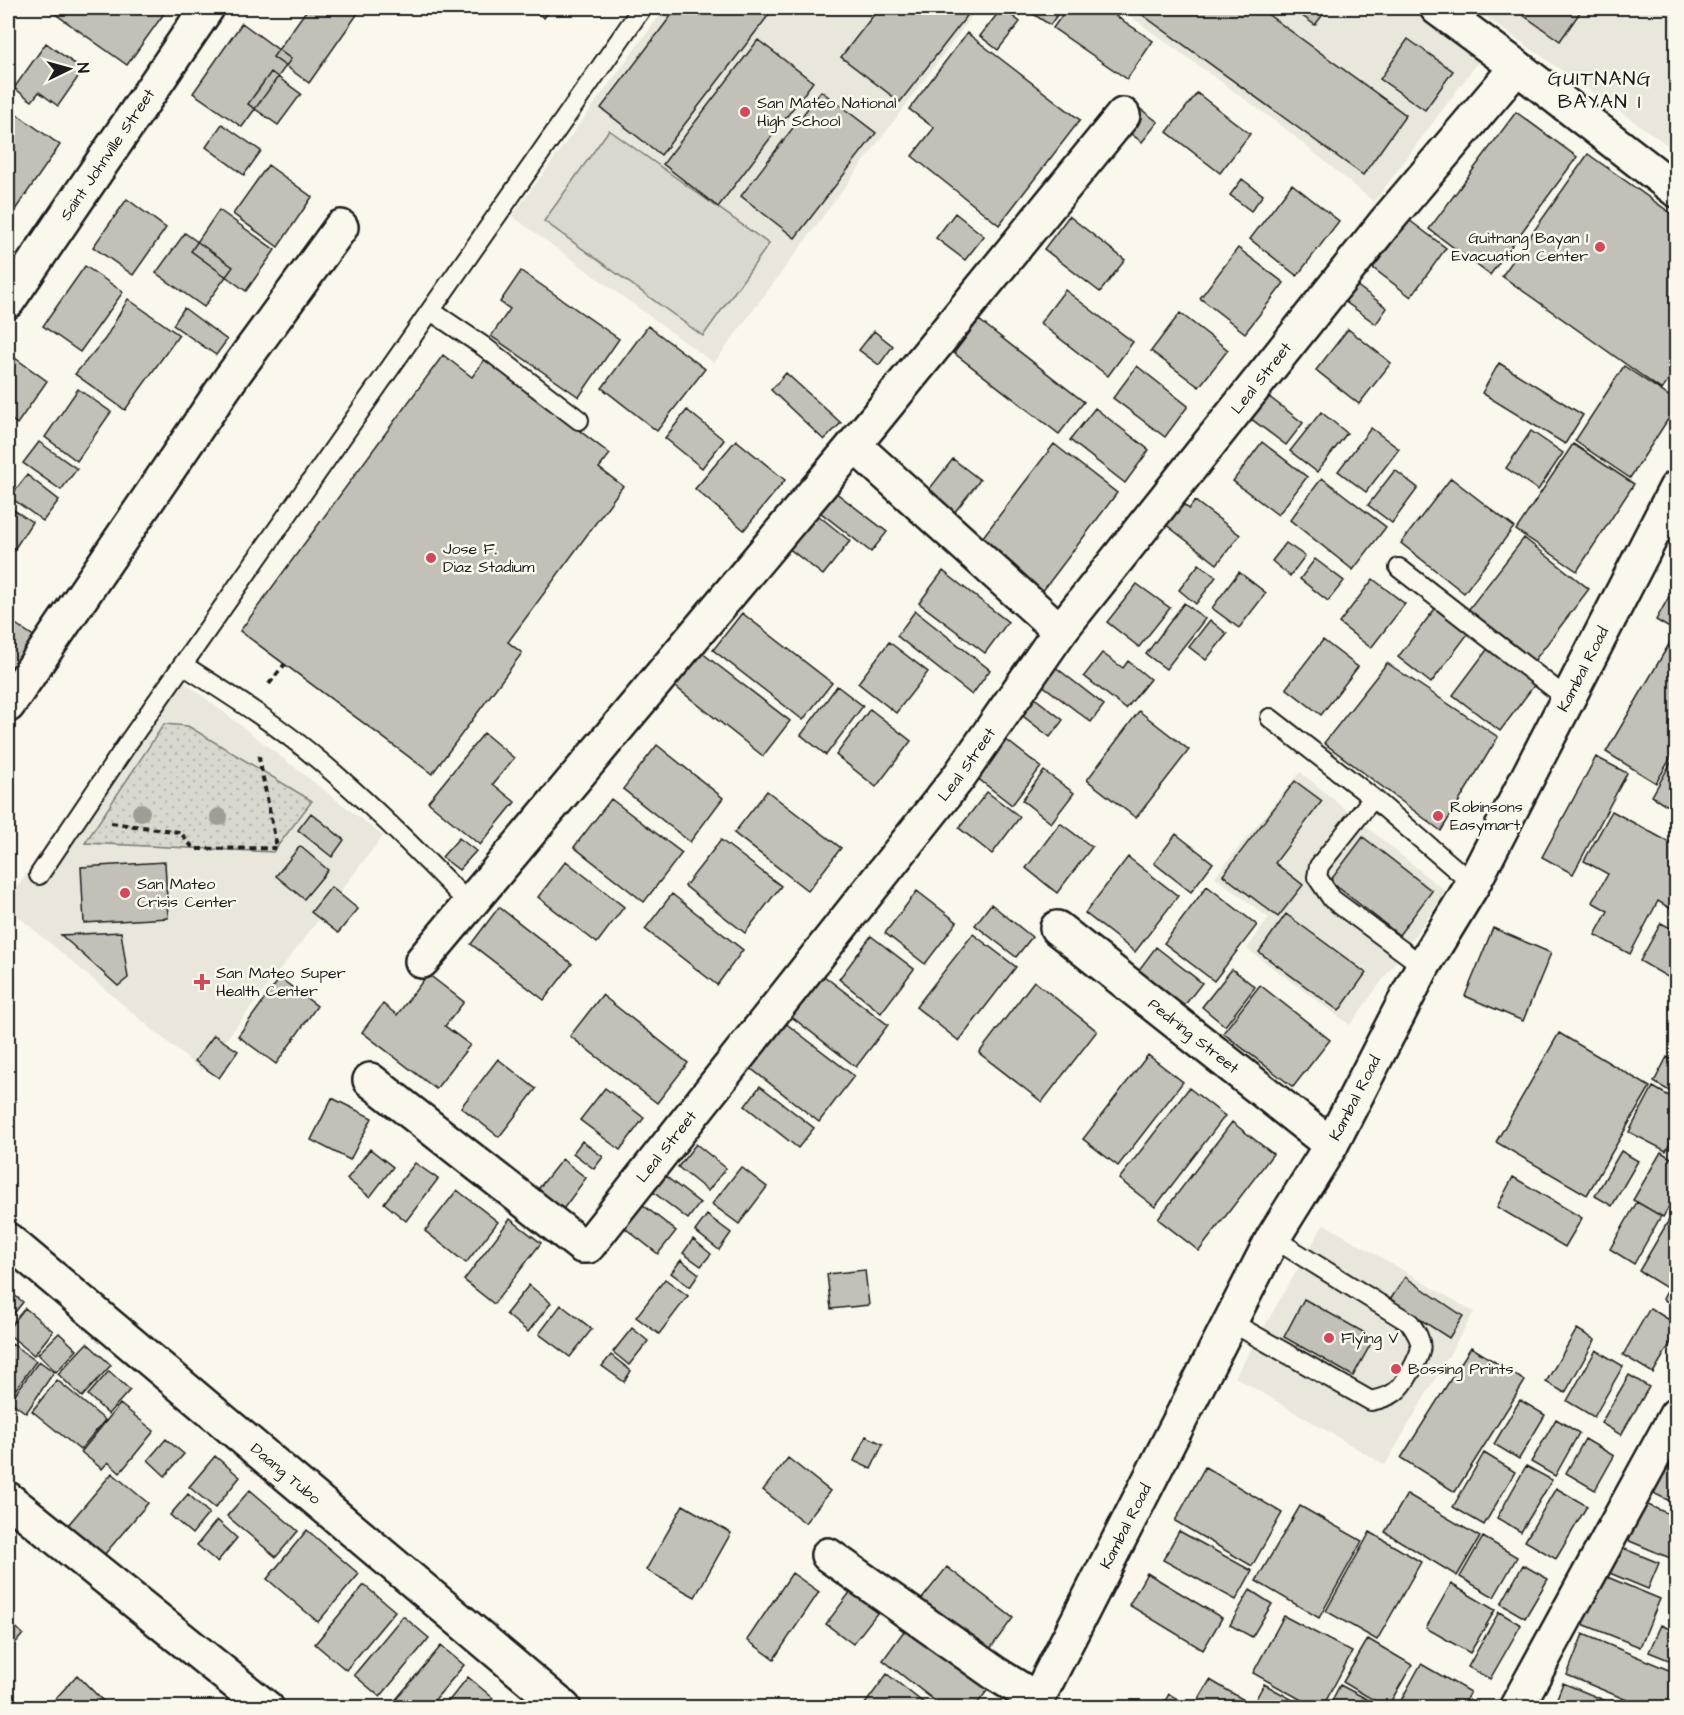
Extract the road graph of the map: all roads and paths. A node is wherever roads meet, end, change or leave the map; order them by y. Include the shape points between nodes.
1 (207, 8) edge
2 (642, 8) edge
3 (1437, 8) edge
4 (1517, 66) junction
5 (1123, 115) dead end
6 (1677, 190) edge
7 (341, 226) dead end
8 (8, 301) edge
9 (431, 311) junction
10 (579, 420) dead end
11 (854, 445) junction
12 (1677, 488) edge
13 (1399, 568) dead end
14 (1060, 632) junction
15 (183, 665) junction
16 (1569, 700) junction
17 (8, 705) edge
18 (1270, 717) dead end
19 (279, 729) junction
20 (1373, 798) junction
21 (76, 819) junction
22 (39, 875) dead end
23 (1473, 884) junction
24 (470, 904) junction
25 (1057, 928) dead end
26 (422, 961) dead end
27 (1423, 966) junction
28 (370, 1080) dead end
29 (1331, 1144) junction
30 (1273, 1238) junction
31 (8, 1240) edge
32 (1231, 1322) junction
33 (1677, 1414) edge
34 (8, 1499) edge
35 (828, 1555) dead end
36 (1035, 1704) edge
37 (267, 1707) edge
38 (564, 1707) edge
39 (1516, 1707) edge

1 - 8 street, Saint Johnville Street
2 - 9 lane
3 - 4 street
4 - 6 street
4 - 14 street, Leal Street via 1384,224
5 - 11 street
7 - 17 street via 230,379
9 - 10 lane
9 - 15 lane
11 - 14 street
11 - 24 street
12 - 16 street, Kambal Road
13 - 16 lane
14 - 28 street, Leal Street via 958,778 588,1246 582,1246
15 - 19 lane
15 - 21 lane
16 - 23 street, Kambal Road
18 - 20 lane
19 - 21 path via 259,758 277,848 194,849 180,832
19 - 24 lane via 394,828
20 - 23 lane
20 - 27 lane via 1319,866 1317,877 1332,899
21 - 22 lane
23 - 27 street, Kambal Road
24 - 26 street
25 - 29 street, Pedring Street
27 - 29 street, Kambal Road
29 - 30 street, Kambal Road
30 - 32 street, Kambal Road
30 - 32 lane via 1410,1323 1419,1337 1421,1353 1402,1388 1371,1401
31 - 38 street, Daang Tubo
32 - 36 street, Kambal Road
33 - 39 street
34 - 37 street
35 - 36 street

